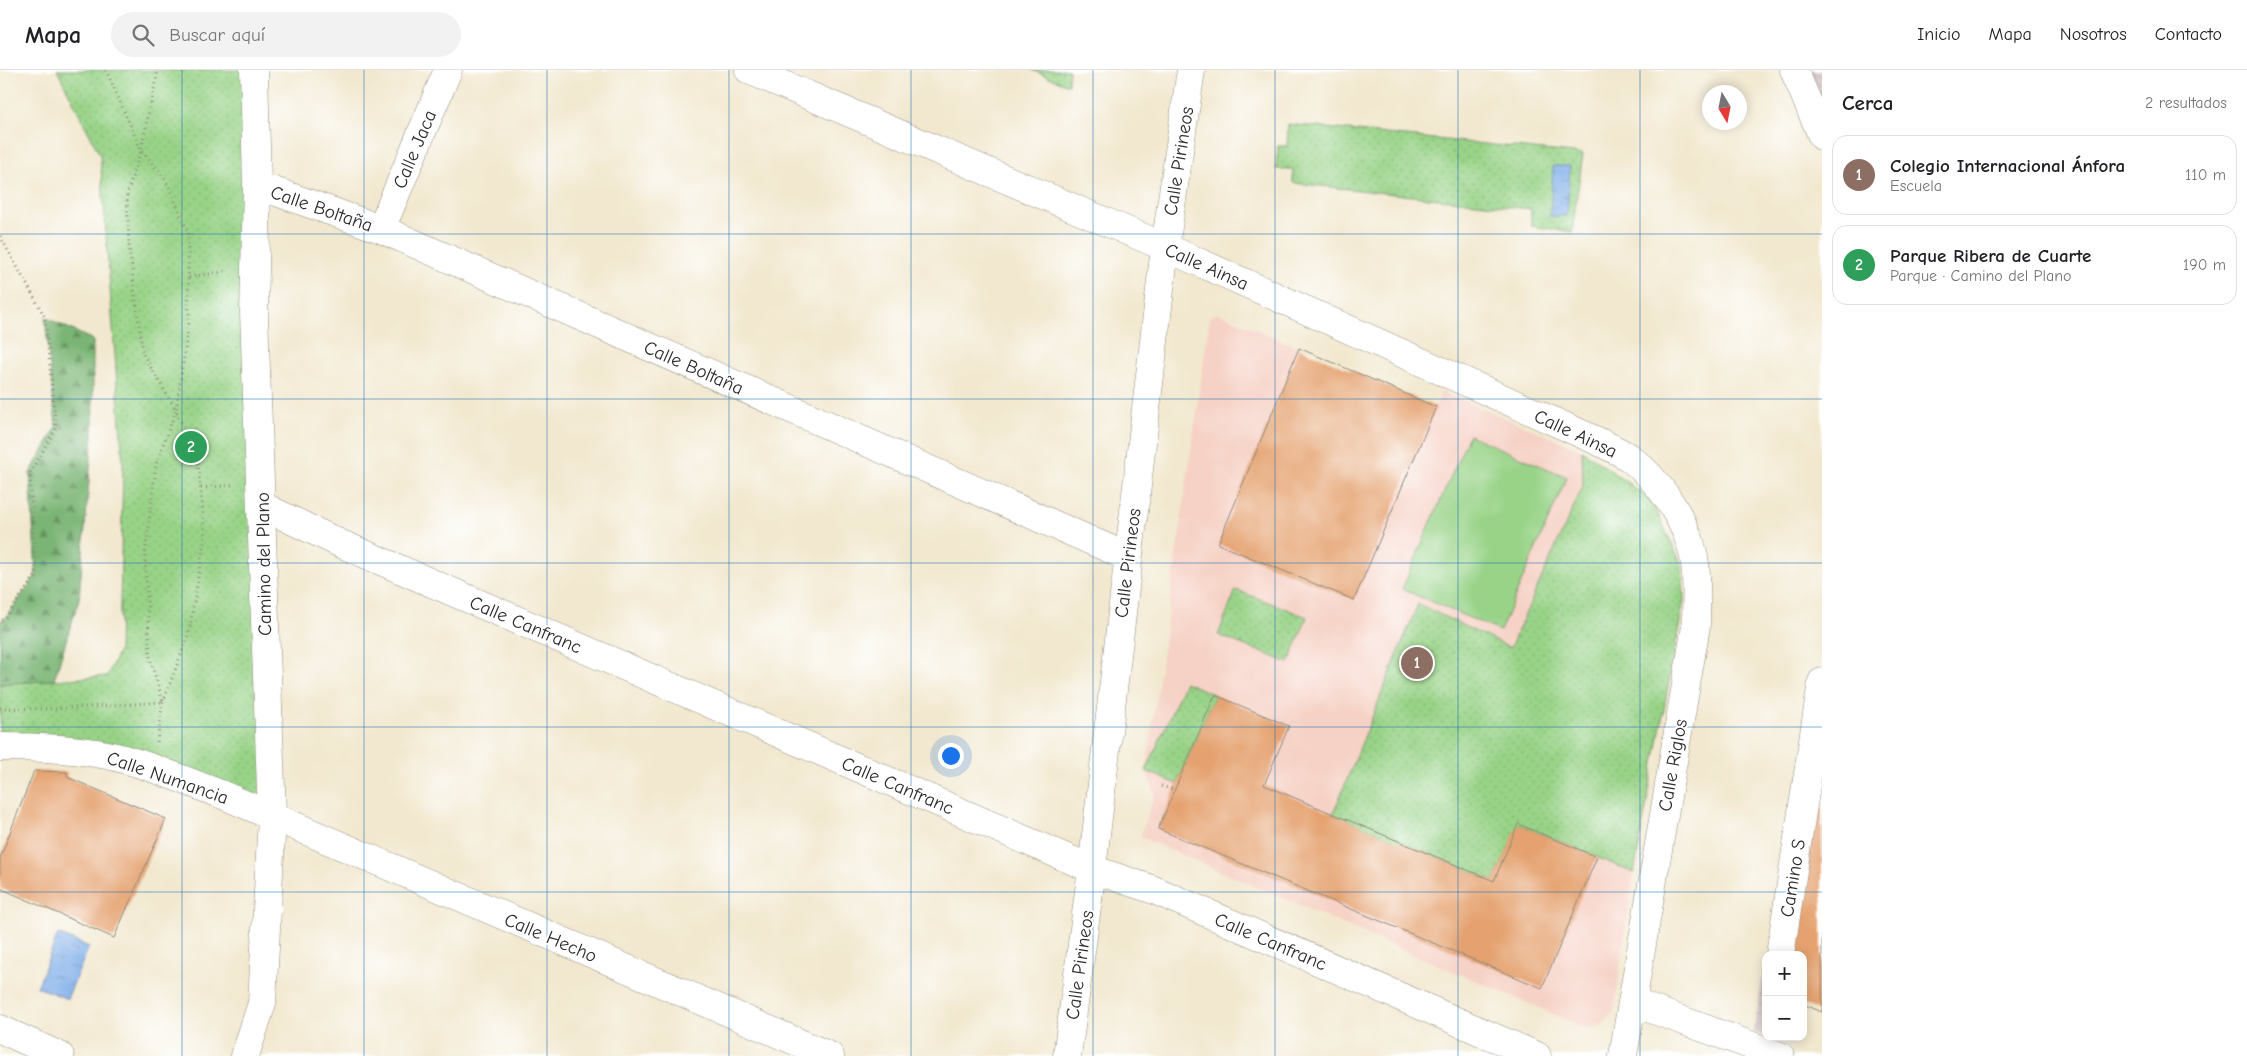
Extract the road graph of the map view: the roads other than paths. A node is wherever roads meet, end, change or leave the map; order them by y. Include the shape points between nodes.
1 (254, 70) edge
2 (448, 70) edge
3 (749, 70) edge
4 (1191, 70) edge
5 (1794, 70) edge
6 (1822, 136) edge
7 (257, 185) junction
8 (381, 228) junction
9 (1165, 247) junction
10 (1655, 482) joint
11 (262, 506) junction
12 (1128, 557) junction
13 (1822, 682) edge
14 (0, 747) edge
15 (272, 817) junction
16 (1092, 869) junction
17 (1781, 951) edge
18 (1632, 1002) junction
19 (0, 1029) edge
20 (1771, 1048) edge
21 (60, 1056) edge
22 (245, 1056) edge
23 (830, 1056) edge
24 (1067, 1056) edge
25 (1537, 1056) edge
26 (1623, 1056) edge

1 - 7 street, Camino del Plano
2 - 8 street, Calle Jaca
3 - 9 street, Calle Ainsa
4 - 9 street, Calle Pirineos
5 - 6 street
7 - 8 street, Calle Boltaña
7 - 11 street, Camino del Plano via 254,313
8 - 12 street, Calle Boltaña
9 - 10 street, Calle Ainsa via 1604,444 1630,458
9 - 12 street, Calle Pirineos
10 - 18 street, Calle Riglos via 1676,513 1690,543 1697,578 1696,626
11 - 15 street, Camino del Plano
11 - 16 street, Calle Canfranc via 346,546
12 - 16 street, Calle Pirineos
13 - 17 street, Camino S
14 - 15 street, Calle Numancia via 76,750 108,755 223,795
15 - 22 street, Camino del Plano via 262,1003
15 - 23 street, Calle Hecho
16 - 24 street, Calle Pirineos
16 - 25 street, Calle Canfranc via 1154,890
18 - 20 street
18 - 26 street, Calle Riglos
19 - 21 street

